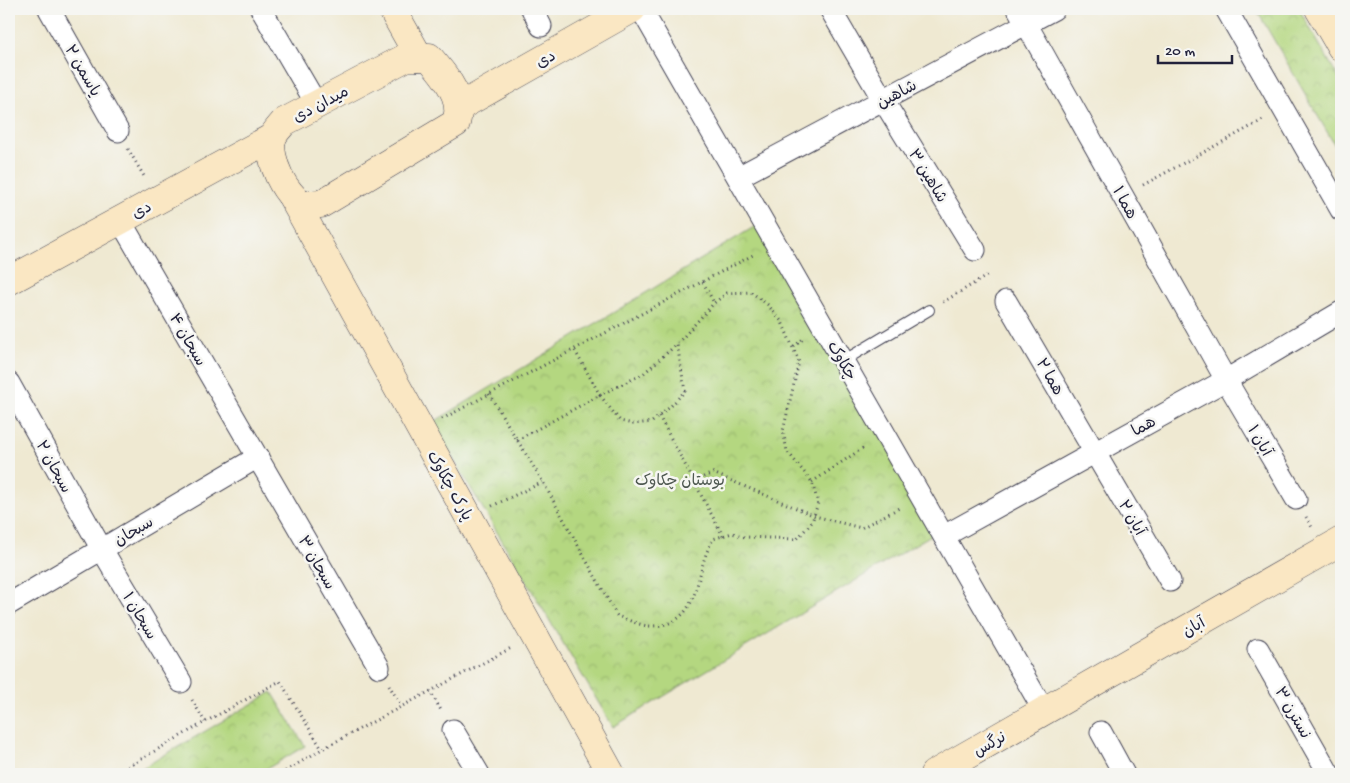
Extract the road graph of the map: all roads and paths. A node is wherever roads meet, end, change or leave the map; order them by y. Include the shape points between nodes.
1 (49, 9) edge
2 (260, 9) edge
3 (392, 9) edge
4 (632, 9) edge
5 (641, 9) edge
6 (830, 9) edge
7 (1054, 9) edge
8 (1226, 9) edge
9 (1319, 9) edge
10 (1022, 16) edge
11 (1341, 47) edge
12 (419, 57) junction
13 (883, 100) junction
14 (317, 105) junction
15 (458, 107) junction
16 (1283, 108) junction
17 (118, 131) joint
18 (272, 137) junction
19 (738, 177) junction
20 (291, 195) junction
21 (1123, 196) junction
22 (157, 200) junction
23 (1341, 210) edge
24 (120, 220) junction
25 (776, 244) junction
26 (975, 250) joint
27 (990, 274) junction
28 (9, 281) edge
29 (703, 282) junction
30 (1006, 301) joint
31 (714, 303) junction
32 (930, 310) joint
33 (1341, 312) edge
34 (677, 344) junction
35 (574, 350) junction
36 (843, 360) junction
37 (1226, 380) junction
38 (9, 383) edge
39 (489, 394) junction
40 (600, 396) junction
41 (659, 416) junction
42 (421, 430) junction
43 (885, 433) junction
44 (517, 440) junction
45 (1095, 452) junction
46 (258, 457) junction
47 (694, 481) junction
48 (543, 482) junction
49 (812, 482) junction
50 (921, 496) junction
51 (1296, 500) joint
52 (469, 516) junction
53 (814, 516) junction
54 (723, 536) junction
55 (944, 536) junction
56 (1333, 546) edge
57 (101, 548) junction
58 (1170, 581) dead end
59 (9, 604) edge
60 (535, 636) junction
61 (1258, 649) dead end
62 (378, 667) dead end
63 (181, 682) dead end
64 (1044, 711) junction
65 (453, 730) dead end
66 (1101, 732) dead end
67 (322, 749) junction
68 (291, 769) junction
69 (114, 774) edge
70 (281, 774) edge
71 (294, 774) edge
72 (479, 774) edge
73 (611, 774) edge
74 (934, 774) edge
75 (1124, 774) edge
76 (1330, 774) edge

1 - 17 street, یاسمن ۲
2 - 14 street
3 - 12 street
4 - 15 street, دی
5 - 19 street, چکاوک
6 - 13 street, شاهین ۳
7 - 10 street, شاهین
8 - 16 street
9 - 11 street
10 - 13 street, شاهین
10 - 21 street, هما ۱
12 - 14 street, میدان دی via 407,57
12 - 15 street via 429,57 441,72 452,88
13 - 19 street, شاهین
13 - 26 street, شاهین ۳
14 - 18 street, میدان دی via 284,122
15 - 20 street via 456,123 321,204 305,204
16 - 21 path
16 - 23 street
17 - 22 path
18 - 20 street via 271,155
18 - 22 street, دی
19 - 25 street, چکاوک
20 - 42 street, پارک چکاوک
21 - 37 street, هما ۱
22 - 24 street, دی
24 - 28 street, دی
24 - 46 street, سبحان ۴
25 - 29 path
25 - 36 street, چکاوک
26 - 27 path
27 - 30 path
27 - 32 path
29 - 31 path
29 - 35 path
30 - 45 street, هما ۲
31 - 34 path
31 - 49 path via 727,293 751,292 782,322 799,362 783,431 787,451
32 - 36 lane
33 - 37 street, هما
34 - 40 path via 643,374
34 - 41 path via 685,390
35 - 39 path
35 - 40 path
36 - 43 street, چکاوک
37 - 45 street, هما
37 - 51 street, آبان ۱
38 - 57 street, سبحان ۲
39 - 42 path
39 - 44 path
40 - 41 path via 620,421 633,424 652,422
40 - 44 path
41 - 47 path
42 - 52 street, پارک چکاوک
43 - 49 path
43 - 50 street, چکاوک
44 - 48 path
45 - 55 street, هما
45 - 58 street, آبان ۲
46 - 57 street, سبحان
46 - 62 street, سبحان ۳
47 - 53 path via 713,473
47 - 54 path
48 - 52 path
48 - 54 path via 617,616 626,619 650,626 670,622 684,614 697,590 705,556 713,539
49 - 53 path via 818,503
50 - 53 path via 861,528
50 - 55 street, چکاوک
51 - 56 path
52 - 60 street, پارک چکاوک
53 - 54 path via 797,539 745,537 732,533
55 - 64 street, چکاوک
56 - 64 street, آبان
57 - 59 street, سبحان
57 - 63 street, سبحان ۱
60 - 67 path
60 - 73 street, پارک چکاوک
61 - 76 street, نسترن ۳
64 - 74 street, نرگس
65 - 72 street
66 - 75 street
67 - 68 path
67 - 69 path via 280,681
68 - 70 path
68 - 71 path

